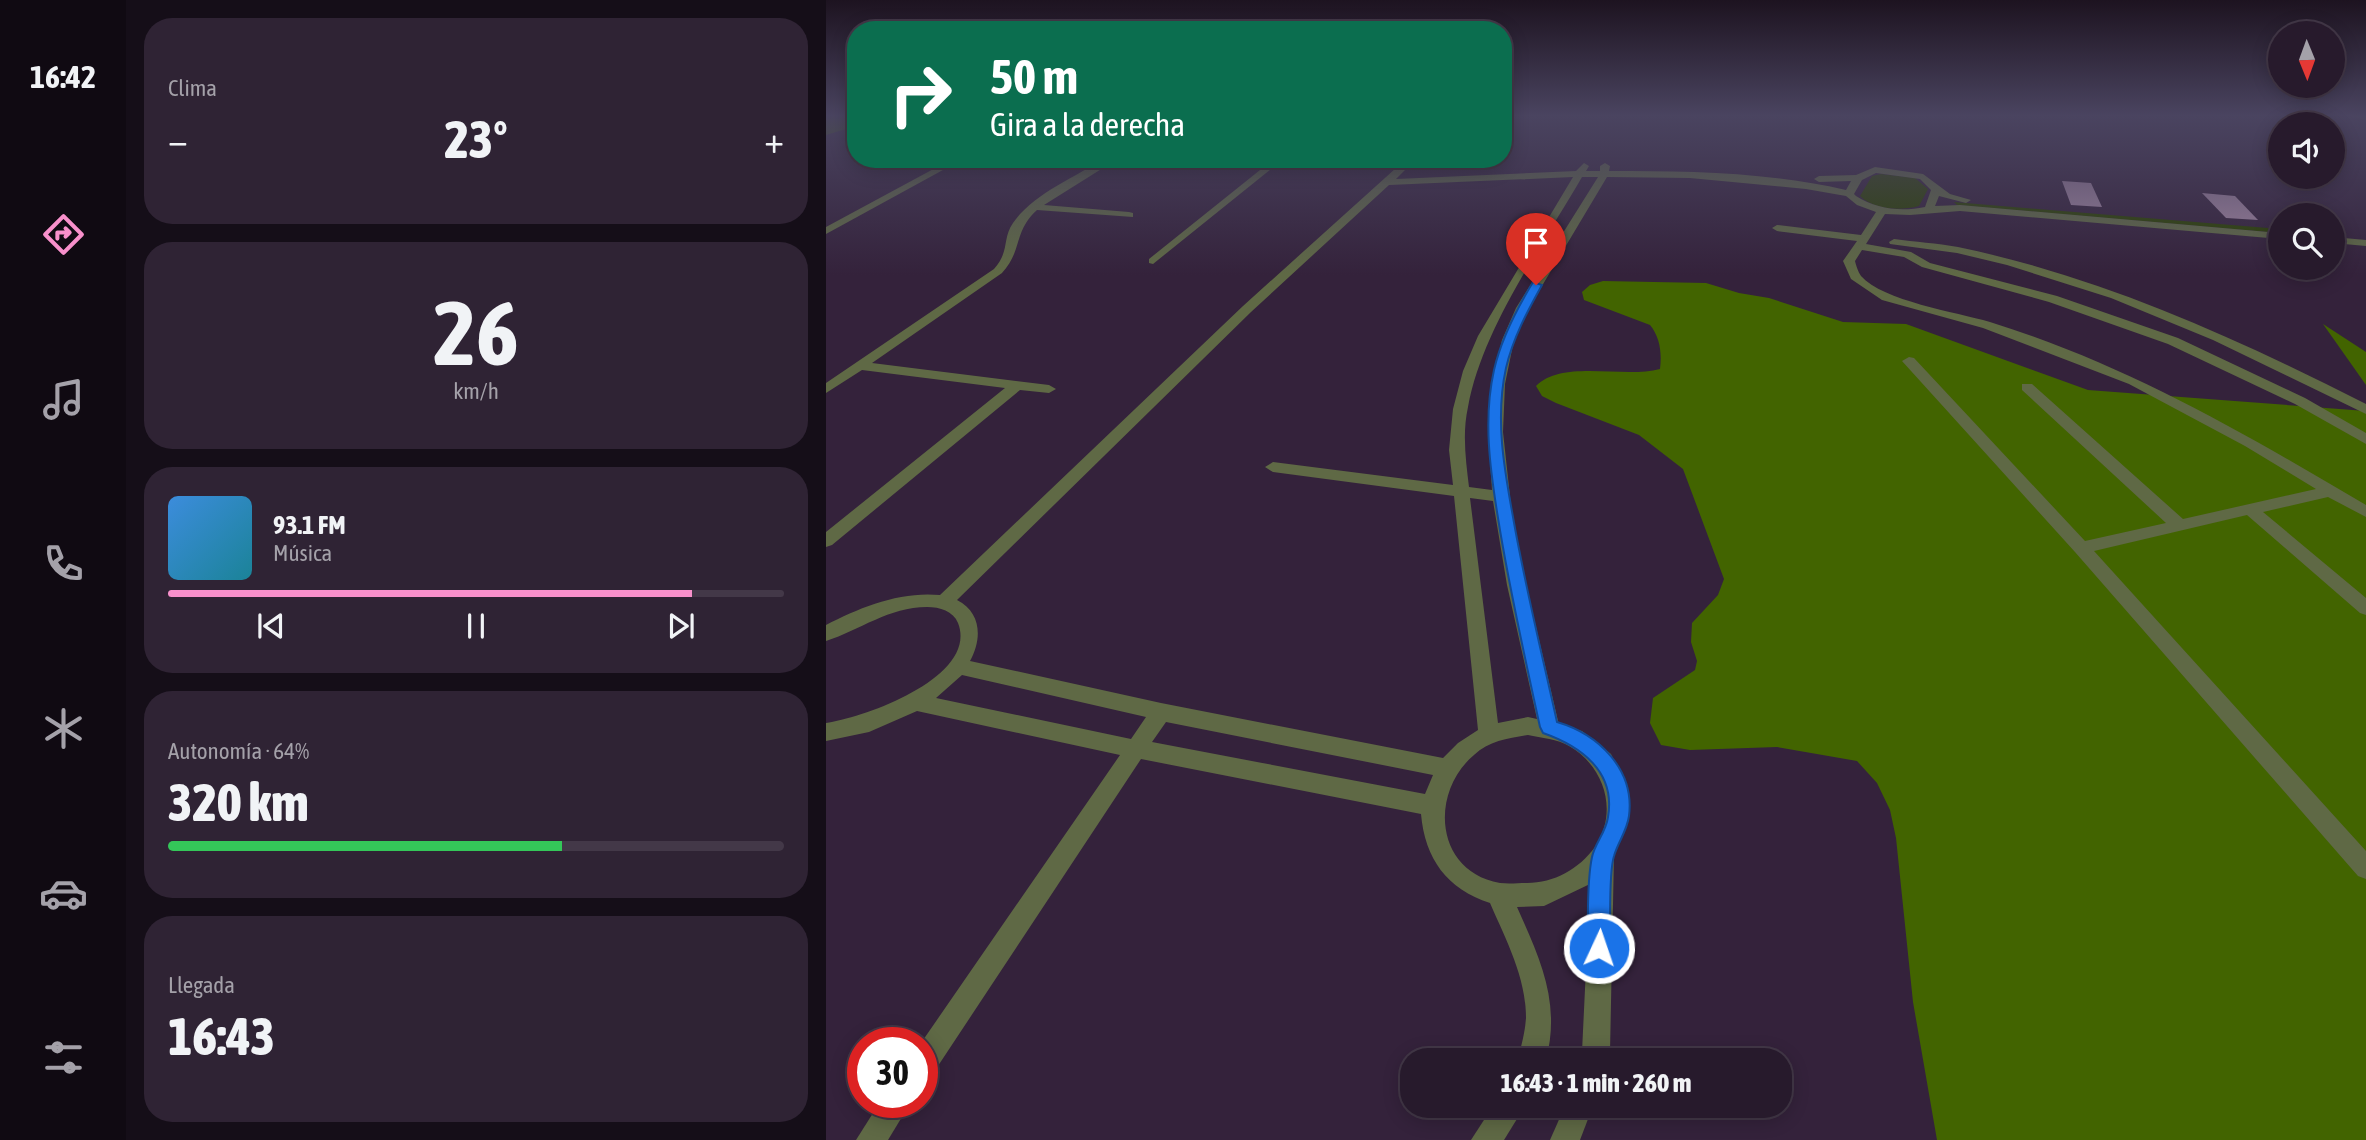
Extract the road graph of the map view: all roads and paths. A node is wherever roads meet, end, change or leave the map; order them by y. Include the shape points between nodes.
1 (942, 168) edge
2 (1097, 168) edge
3 (1268, 168) edge
4 (1402, 168) edge
5 (1583, 170) junction
6 (1604, 170) junction
7 (1393, 177) junction
8 (1857, 178) junction
9 (1936, 190) junction
10 (1849, 194) junction
11 (1035, 207) junction
12 (1929, 209) junction
13 (1882, 211) junction
14 (1129, 215) dead end
15 (2268, 225) edge
16 (1777, 228) dead end
17 (826, 231) edge
18 (2366, 233) edge
19 (2268, 235) edge
20 (2345, 235) edge
21 (2345, 238) edge
22 (1862, 241) junction
23 (2366, 243) edge
24 (1910, 250) junction
25 (1153, 261) dead end
26 (2195, 328) junction
27 (2173, 341) junction
28 (1909, 360) dead end
29 (860, 366) junction
30 (1017, 386) junction
31 (2027, 387) dead end
32 (826, 389) edge
33 (1049, 389) dead end
34 (2366, 410) edge
35 (2366, 439) edge
36 (1273, 467) dead end
37 (2330, 491) junction
38 (1462, 492) junction
39 (1502, 497) junction
40 (2251, 510) junction
41 (2366, 512) edge
42 (2180, 526) junction
43 (826, 541) edge
44 (2081, 548) junction
45 (943, 603) junction
46 (2366, 608) edge
47 (826, 634) edge
48 (956, 666) junction
49 (916, 702) junction
50 (1161, 712) junction
51 (1549, 727) junction
52 (826, 732) edge
53 (1489, 734) junction
54 (1136, 749) junction
55 (1447, 768) junction
56 (1432, 806) junction
57 (1603, 856) junction
58 (2366, 868) edge
59 (1499, 895) junction
60 (938, 1041) edge
61 (1536, 1048) edge
62 (1596, 1048) edge
63 (886, 1118) edge
64 (1502, 1118) edge
65 (1574, 1118) edge
66 (871, 1140) edge
67 (1486, 1140) edge
68 (1565, 1140) edge

1 - 17 street
2 - 11 street
3 - 25 street
4 - 7 street
5 - 6 street
5 - 7 street
5 - 38 street via 1497,312 1470,371 1460,409 1457,450
6 - 8 street via 1690,169
6 - 10 street via 1735,178
6 - 39 street via 1508,338 1494,408
7 - 45 street via 1247,309
8 - 9 street via 1875,170 1908,173 1923,177
8 - 10 street
9 - 12 street
9 - 15 street via 1961,200
10 - 13 street
11 - 14 street
11 - 29 street via 1018,223 1013,254 998,271
12 - 13 street
12 - 19 street
13 - 22 street
16 - 22 street
18 - 20 street
21 - 23 street
22 - 24 street
22 - 37 street via 1849,261 1855,277 1886,297 1987,325 2134,381
24 - 26 street via 1932,246 2030,269
24 - 27 street via 1926,265 2053,299
26 - 27 street
26 - 34 street
27 - 35 street via 2300,401
28 - 44 street
29 - 30 street
29 - 32 street
30 - 33 street
30 - 43 street
31 - 42 street
36 - 38 street
37 - 40 street
37 - 41 street
38 - 39 street
38 - 53 street
39 - 51 street
40 - 42 street
40 - 46 street
42 - 44 street
44 - 58 street
45 - 47 street via 894,604
45 - 48 street via 965,616 969,626 970,638
48 - 49 street
48 - 50 street
49 - 52 street via 876,722
49 - 54 street
50 - 54 street
50 - 55 street
51 - 53 street
51 - 57 street via 1587,744 1602,757 1612,775 1619,815
53 - 55 street via 1466,748
54 - 56 street
54 - 60 street
55 - 56 street
56 - 59 street via 1434,839 1451,868 1481,889
57 - 59 street via 1590,870 1557,890 1518,897
57 - 62 street
59 - 61 street via 1537,984 1540,1037
63 - 66 street
64 - 67 street
65 - 68 street

